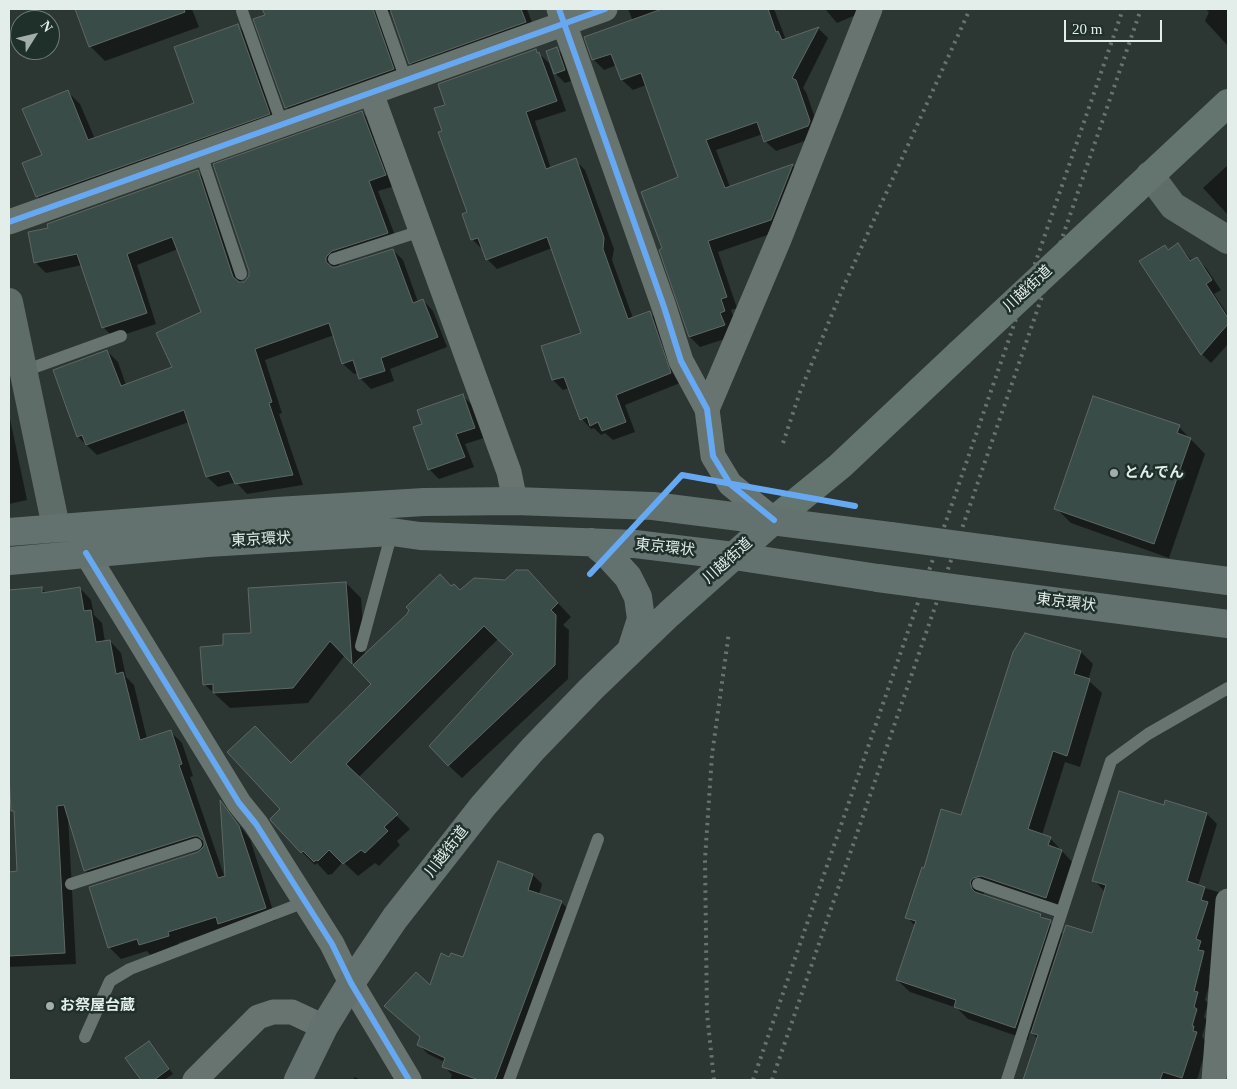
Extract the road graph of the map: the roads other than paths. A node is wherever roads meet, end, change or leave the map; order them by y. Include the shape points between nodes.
1 (381, 9) edge
2 (605, 9) edge
3 (870, 9) edge
4 (242, 10) dead end
5 (561, 16) edge
6 (406, 80) junction
7 (371, 93) junction
8 (1228, 103) edge
9 (282, 124) junction
10 (200, 154) junction
11 (1142, 182) junction
12 (9, 222) edge
13 (420, 230) junction
14 (1228, 240) edge
15 (334, 259) dead end
16 (241, 274) dead end
17 (9, 302) edge
18 (121, 336) dead end
19 (24, 371) junction
20 (707, 409) junction
21 (515, 501) junction
22 (774, 520) junction
23 (56, 527) junction
24 (9, 532) edge
25 (392, 532) junction
26 (592, 542) junction
27 (86, 553) junction
28 (734, 556) junction
29 (9, 561) edge
30 (1228, 581) edge
31 (1228, 624) edge
32 (361, 646) dead end
33 (630, 651) junction
34 (1228, 688) edge
35 (598, 838) dead end
36 (196, 844) dead end
37 (71, 884) dead end
38 (978, 884) dead end
39 (1228, 901) edge
40 (305, 902) junction
41 (1061, 912) junction
42 (350, 983) junction
43 (324, 1027) junction
44 (85, 1037) dead end
45 (195, 1080) edge
46 (298, 1080) edge
47 (409, 1080) edge
48 (509, 1080) edge
49 (1007, 1080) edge
50 (1214, 1080) edge

1 - 6 lane
2 - 5 street
3 - 20 street via 780,237
4 - 9 lane
5 - 6 street
5 - 20 street via 681,362
6 - 7 street
7 - 9 street
7 - 13 street
8 - 11 main road, 川越街道
9 - 10 street
10 - 12 street
10 - 16 lane
11 - 14 street
11 - 22 main road, 川越街道, bridge via 840,466
13 - 15 lane
13 - 21 street via 509,472
17 - 19 street
18 - 19 lane
19 - 23 street
20 - 22 street via 713,456 717,463 730,484
21 - 22 highway, 東京環状 via 653,506
21 - 23 highway, 東京環状 via 424,502
22 - 28 highway, 川越街道
22 - 30 highway, 東京環状, bridge
23 - 24 highway, 東京環状
25 - 26 highway, 東京環状 via 420,536
25 - 27 highway, 東京環状
25 - 32 lane
26 - 28 highway, 東京環状
26 - 33 highway via 628,576 638,597 641,619
27 - 29 highway, 東京環状
27 - 40 street via 239,803
28 - 31 highway, 東京環状, bridge
28 - 33 highway, 川越街道
33 - 42 highway, 川越街道 via 533,749 483,806 395,918
34 - 41 lane via 1148,734 1111,762
35 - 48 lane
36 - 37 lane
38 - 41 lane
39 - 50 street
40 - 42 street via 332,944
40 - 44 lane via 130,969 110,981
41 - 49 lane
42 - 43 highway, 川越街道
42 - 47 street
43 - 45 street via 292,1012 272,1012 258,1017
43 - 46 highway, 川越街道

